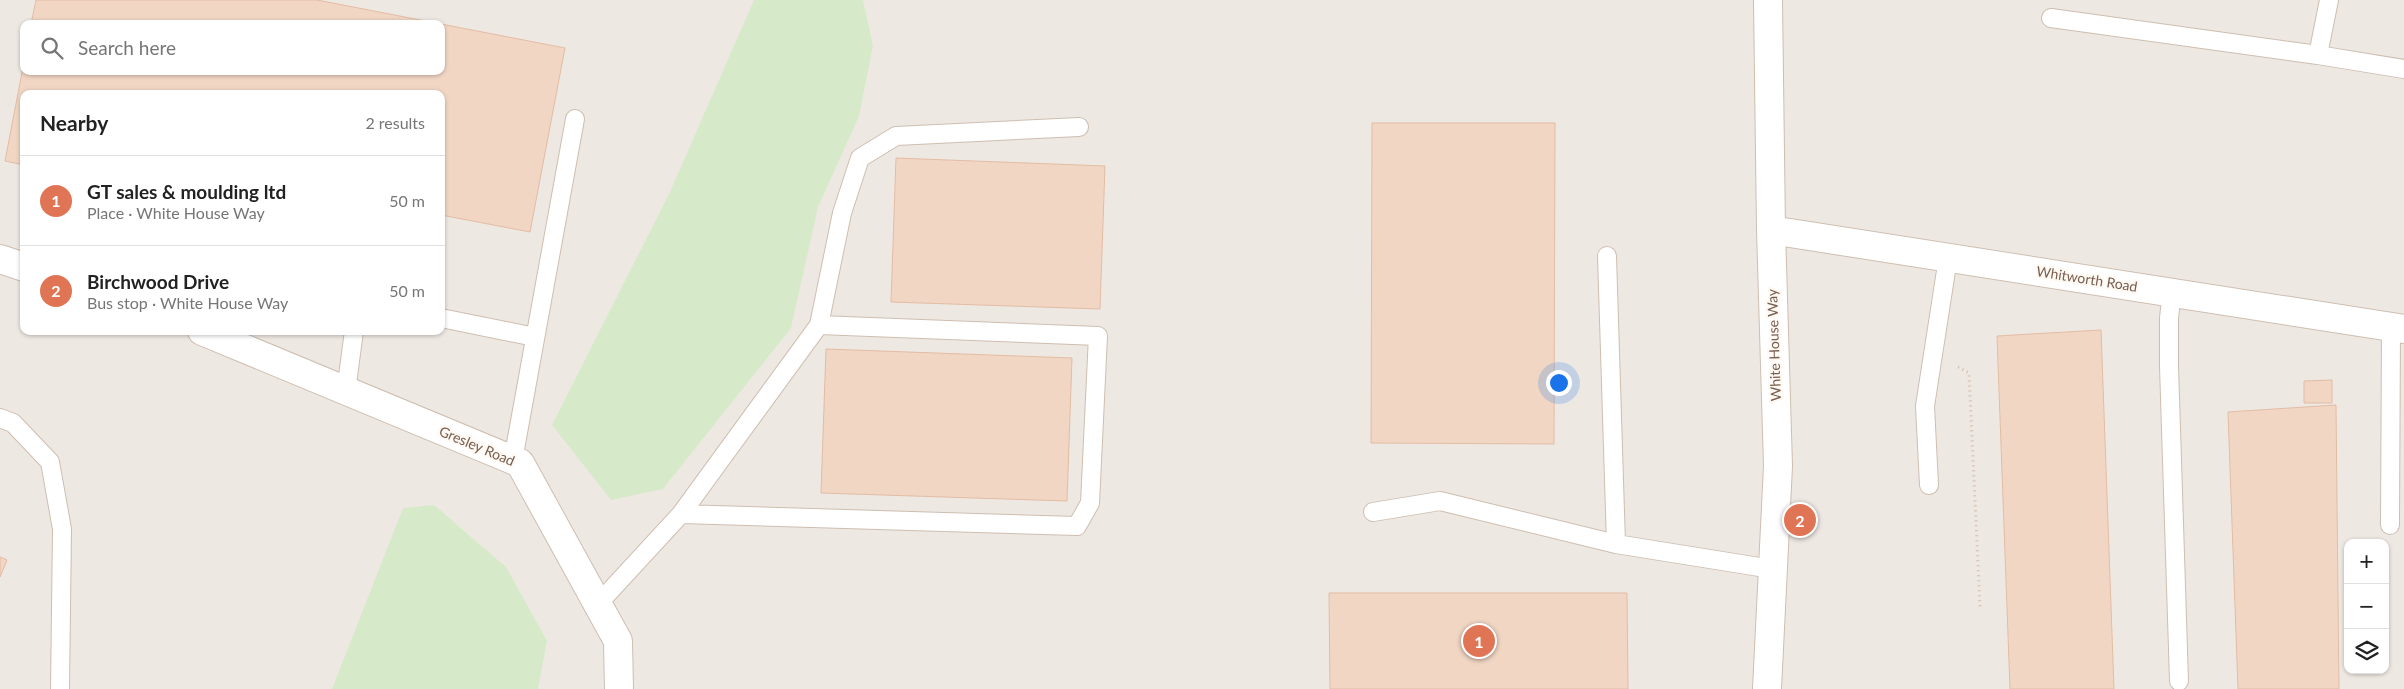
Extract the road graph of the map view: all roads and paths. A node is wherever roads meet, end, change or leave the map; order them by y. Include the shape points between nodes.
1 (1768, 0) edge
2 (2329, 0) edge
3 (2051, 18) dead end
4 (2318, 55) junction
5 (2404, 69) edge
6 (575, 119) dead end
7 (1079, 127) dead end
8 (1771, 230) junction
9 (1607, 256) dead end
10 (1948, 258) junction
11 (0, 259) edge
12 (20, 266) edge
13 (2172, 292) junction
14 (445, 319) edge
15 (819, 325) junction
16 (2397, 328) edge
17 (212, 335) edge
18 (353, 335) edge
19 (535, 337) junction
20 (1934, 353) junction
21 (346, 391) junction
22 (0, 418) edge
23 (513, 460) junction
24 (1929, 485) dead end
25 (1372, 512) dead end
26 (681, 514) junction
27 (2390, 525) dead end
28 (1616, 544) junction
29 (1772, 569) junction
30 (598, 604) junction
31 (1980, 607) dead end
32 (2179, 681) dead end
33 (60, 689) edge
34 (619, 689) edge
35 (1767, 689) edge

1 - 8 street, White House Way
2 - 4 lane
3 - 4 lane
4 - 5 lane
6 - 19 lane
7 - 15 lane via 896,136 860,158 842,213
8 - 10 street, Whitworth Road
8 - 29 street, White House Way via 1778,466
9 - 28 lane
10 - 13 street, Whitworth Road
10 - 20 lane
11 - 12 street
13 - 16 street, Whitworth Road
13 - 32 lane via 2169,366
14 - 19 lane
15 - 26 lane
15 - 26 lane via 1098,336 1090,503 1077,526
16 - 27 lane
17 - 21 street, Gresley Road
18 - 21 lane
19 - 23 lane
20 - 24 lane via 1925,406
20 - 31 path via 1969,373
21 - 23 street, Gresley Road
22 - 33 lane via 13,423 50,462 62,529
23 - 30 street, Gresley Road via 520,463
25 - 28 lane via 1440,501
26 - 30 lane
28 - 29 lane
29 - 35 street, White House Way
30 - 34 street, Gresley Road via 618,641

